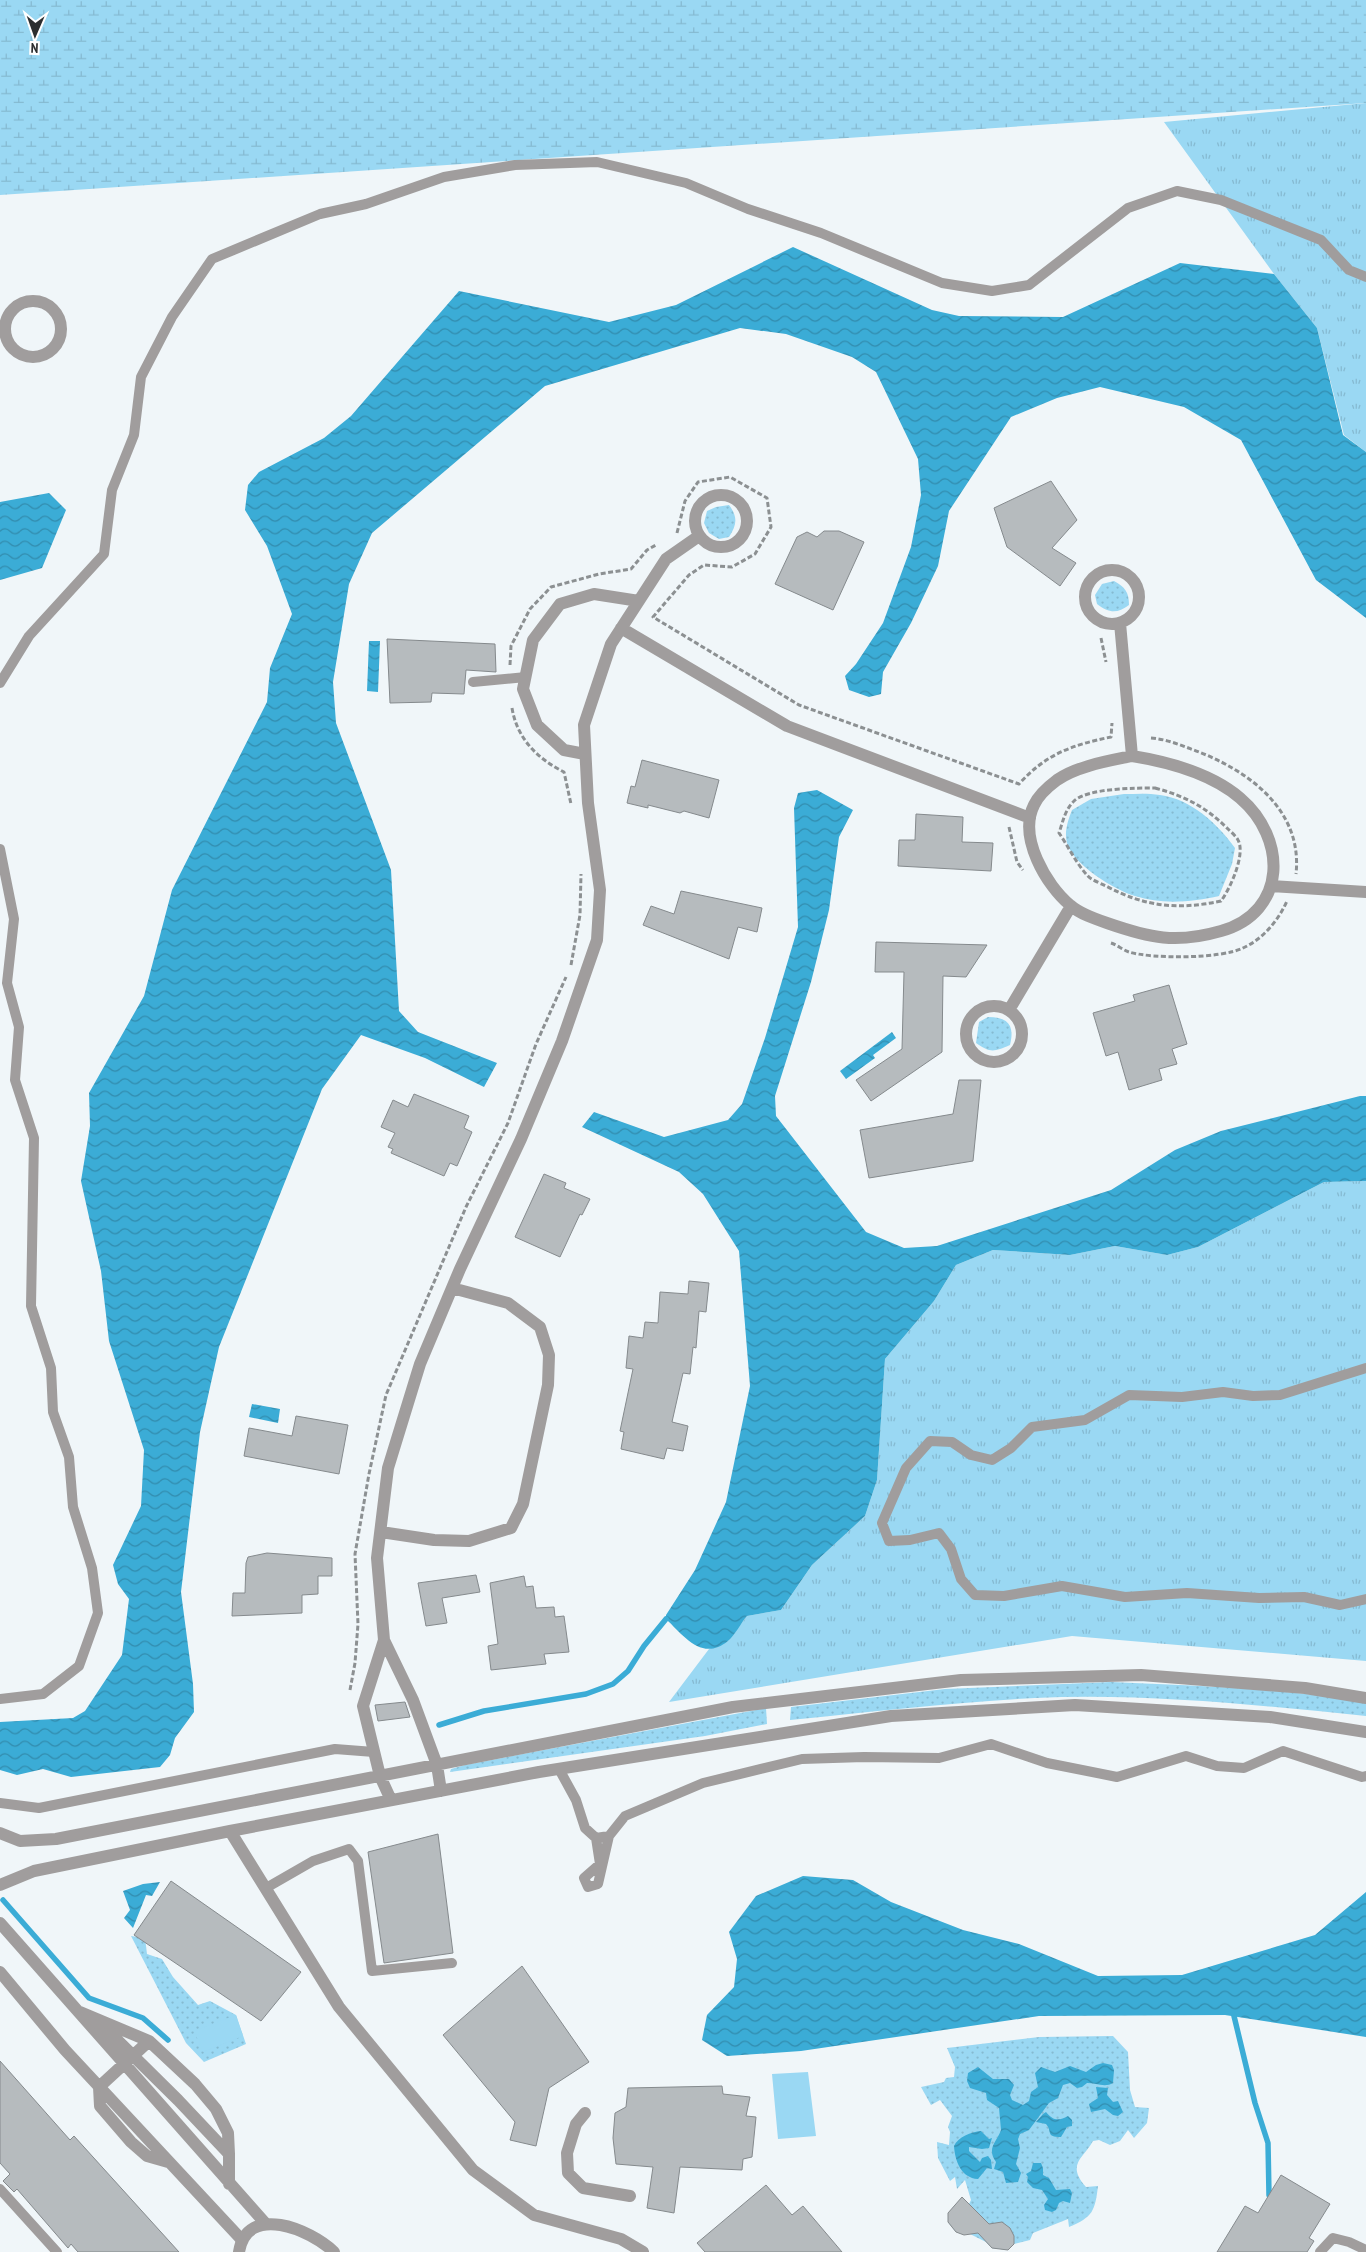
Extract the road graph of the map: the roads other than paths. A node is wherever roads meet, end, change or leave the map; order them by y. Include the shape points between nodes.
1 (1366, 277) edge
2 (2, 335) edge
3 (699, 536) junction
4 (639, 601) junction
5 (1120, 623) junction
6 (621, 628) junction
7 (526, 677) junction
8 (473, 682) dead end
9 (0, 683) edge
10 (586, 754) junction
11 (1132, 756) junction
12 (1030, 818) junction
13 (0, 849) edge
14 (1272, 886) junction
15 (1366, 892) edge
16 (1070, 906) junction
17 (1009, 1010) junction
18 (452, 1288) junction
19 (1366, 1368) edge
20 (381, 1532) junction
21 (1366, 1599) edge
22 (384, 1640) junction
23 (1366, 1698) edge
24 (0, 1699) edge
25 (1366, 1732) edge
26 (374, 1752) junction
27 (437, 1765) junction
28 (559, 1769) junction
29 (380, 1776) junction
30 (1366, 1776) edge
31 (441, 1791) junction
32 (391, 1800) junction
33 (0, 1803) edge
34 (230, 1831) junction
35 (0, 1833) edge
36 (609, 1836) junction
37 (596, 1838) junction
38 (0, 1885) edge
39 (266, 1888) junction
40 (0, 1923) edge
41 (452, 1963) dead end
42 (0, 1972) edge
43 (76, 2010) junction
44 (96, 2018) junction
45 (148, 2041) junction
46 (133, 2055) junction
47 (123, 2064) junction
48 (99, 2087) junction
49 (585, 2113) dead end
50 (229, 2154) junction
51 (229, 2184) junction
52 (0, 2189) edge
53 (630, 2196) dead end
54 (265, 2223) junction
55 (241, 2239) junction
56 (1366, 2250) edge
57 (57, 2252) edge
58 (239, 2252) edge
59 (334, 2252) edge
60 (643, 2252) edge
61 (1320, 2252) edge

1 - 9 lane via 1349,270 1321,240 1221,200 1177,191 1128,208 1029,286 992,291 942,283 686,183 596,162 515,165 444,176 366,204 320,214 212,259 172,317 141,377 134,435 112,490 104,554 29,636
2 - 2 street via 7,317 18,304 36,301 44,304 52,308 60,323 59,341 47,354 30,357 13,350
3 - 3 street via 709,545 723,548 736,543 745,533 747,520 743,507 732,498 719,495 706,500 697,510 695,523
3 - 4 street via 666,559
4 - 6 street
4 - 7 street via 594,594 560,604 533,640
5 - 5 street via 1136,609 1138,589 1130,577 1117,570 1103,571 1091,579 1085,592 1085,606 1093,618 1106,624
5 - 11 street
6 - 10 street via 611,644 584,725
6 - 12 street via 787,726
7 - 8 lane
7 - 10 street via 523,689 537,725 564,750
10 - 18 street via 588,803 600,890 597,940 562,1041
11 - 12 street via 1110,760 1058,780 1034,805
11 - 14 street via 1188,770 1217,782 1240,797 1257,815 1268,835 1274,870
12 - 16 street via 1034,856 1050,883
13 - 24 lane via 14,919 7,983 19,1027 15,1080 34,1138 30,1306 51,1368 53,1412 69,1457 73,1507 92,1568 98,1613 79,1666 43,1694
14 - 15 street
14 - 16 street via 1254,915 1233,928 1186,939 1137,934 1092,918
16 - 17 street
17 - 17 street via 1019,1020 1023,1033 1020,1046 1012,1057 999,1062 985,1061 973,1054 967,1042 966,1028 972,1016 983,1008 996,1006
18 - 20 street via 420,1364 388,1468
18 - 20 street via 508,1304 540,1327 549,1355 548,1385 523,1504 511,1528 469,1541 434,1540
19 - 21 lane via 1280,1395 1223,1392 1182,1397 1129,1395 1085,1420 1032,1427 1012,1448 992,1460 970,1455 952,1442 930,1441 906,1468 882,1523 890,1541 939,1533 951,1549 961,1578 975,1595 1004,1596 1062,1586 1125,1597 1187,1593 1259,1598 1304,1597 1340,1605
20 - 22 street via 377,1558
22 - 26 street via 363,1706
22 - 27 street via 414,1700
23 - 27 street via 1305,1688 1141,1675 961,1680 734,1707
25 - 28 street via 1270,1717 1075,1706 892,1716
26 - 29 street
26 - 33 lane via 335,1749 39,1808
27 - 29 street
27 - 31 street
28 - 31 street
28 - 37 lane via 576,1800 585,1828
29 - 32 street
29 - 35 street via 56,1839 20,1841
30 - 36 lane via 1283,1752 1244,1768 1217,1766 1186,1756 1117,1777 1048,1763 991,1744 939,1758 802,1759 703,1782 625,1816
31 - 32 street
32 - 34 street
34 - 38 street via 34,1871
34 - 39 street
36 - 37 lane
36 - 37 lane via 598,1884 588,1887 584,1878 600,1864
39 - 41 lane via 313,1861 349,1849 358,1861 372,1972
39 - 60 street via 339,2007 473,2170 534,2215 621,2240
40 - 43 street
42 - 48 street
43 - 44 street
43 - 47 street
44 - 45 street
44 - 46 street
45 - 46 street
45 - 50 street via 196,2084 216,2109 228,2134
46 - 47 street
46 - 50 street
47 - 48 street
47 - 51 street
48 - 55 street
49 - 53 street via 576,2124 567,2153 568,2172 583,2188
50 - 51 street
51 - 54 street
52 - 57 lane
54 - 55 street via 251,2228
54 - 59 street via 307,2234
55 - 58 street
56 - 61 lane via 1333,2238

